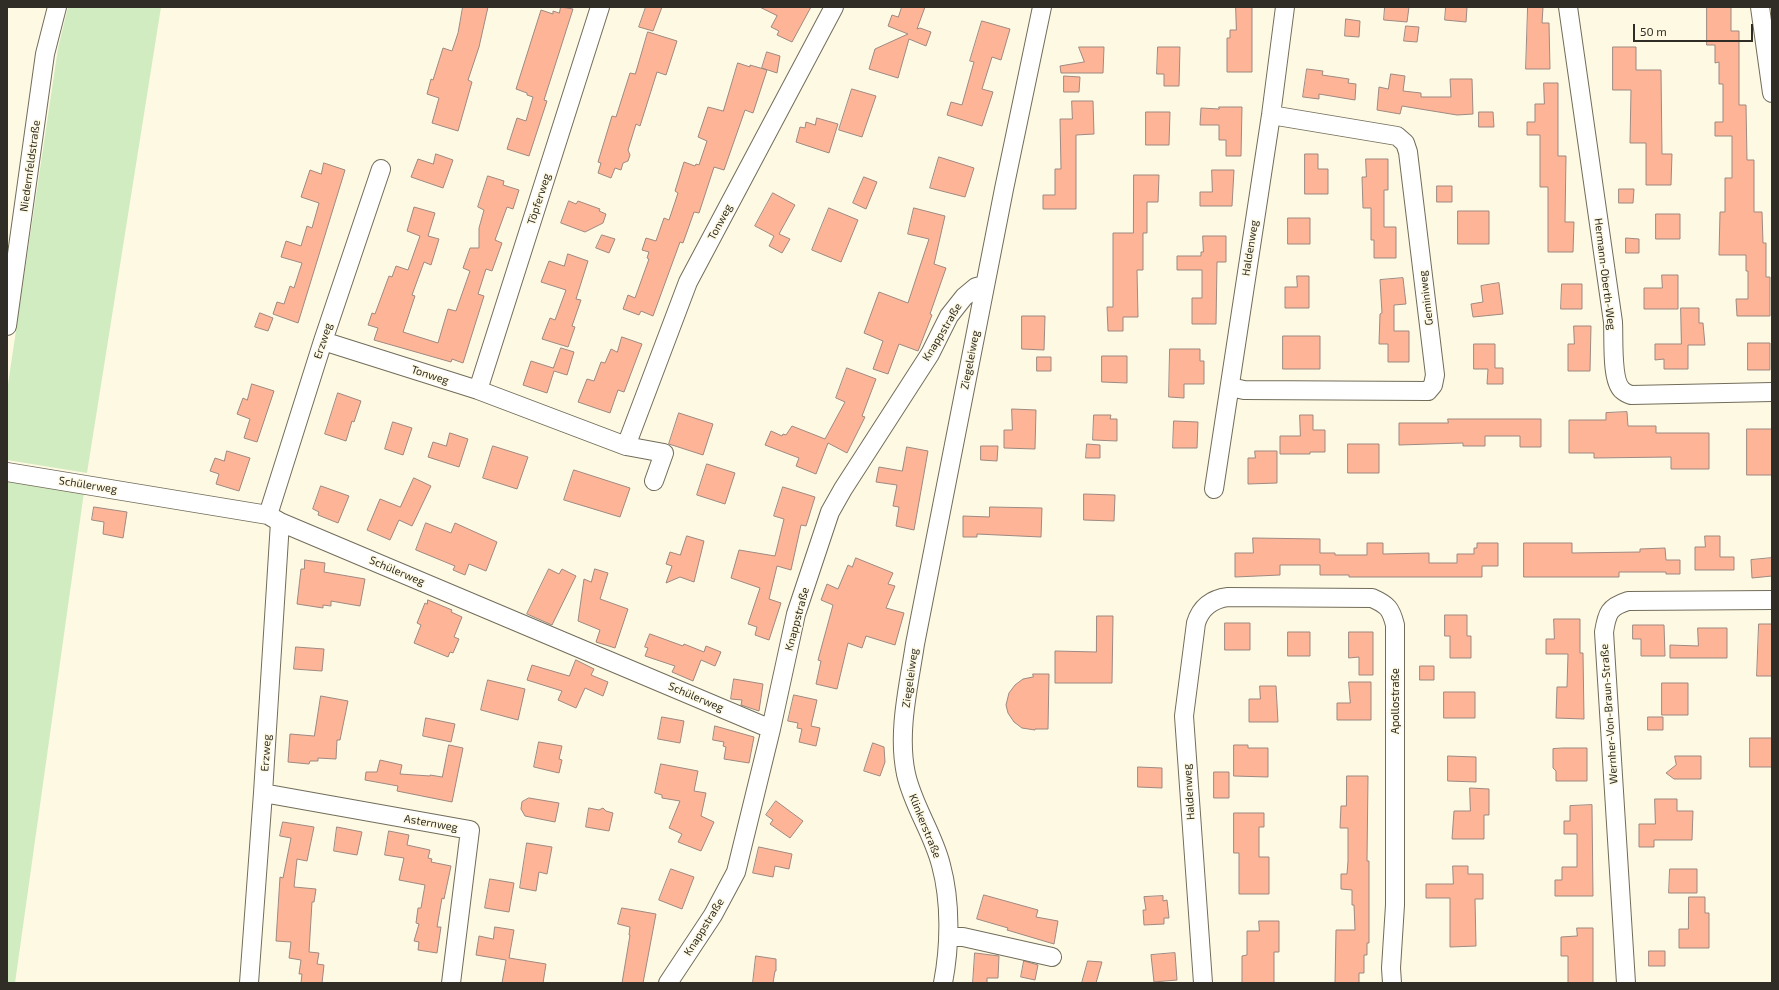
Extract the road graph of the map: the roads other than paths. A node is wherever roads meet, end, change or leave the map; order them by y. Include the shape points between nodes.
1 (57, 7) edge
2 (600, 7) edge
3 (834, 7) edge
4 (1042, 7) edge
5 (1286, 7) edge
6 (1568, 7) edge
7 (1760, 7) edge
8 (1772, 93) edge
9 (1271, 115) junction
10 (381, 169) dead end
11 (985, 285) junction
12 (7, 326) edge
13 (323, 341) junction
14 (1230, 387) junction
15 (478, 390) junction
16 (1772, 392) edge
17 (626, 446) junction
18 (7, 472) edge
19 (654, 481) dead end
20 (1214, 489) dead end
21 (274, 518) junction
22 (1772, 600) edge
23 (1206, 605) joint
24 (905, 714) joint
25 (771, 729) junction
26 (263, 792) junction
27 (948, 937) junction
28 (1052, 957) dead end
29 (249, 983) edge
30 (451, 983) edge
31 (668, 983) edge
32 (943, 983) edge
33 (1203, 983) edge
34 (1392, 983) edge
35 (1626, 983) edge

1 - 12 street, Niedernfeldstraße via 45,54
2 - 15 street, Töpferweg
3 - 17 street, Tonweg via 688,282
4 - 11 street, Ziegeleiweg
5 - 9 street, Haldenweg
6 - 16 street, Hermann-Oberth-Weg via 1613,322 1614,363 1622,390 1631,395
7 - 8 street
9 - 14 street, Haldenweg
9 - 14 street, Geminiweg via 1397,136 1405,142 1435,375 1433,385 1428,391 1244,390
10 - 13 street, Erzweg
11 - 24 street, Ziegeleiweg via 917,636
11 - 25 street, Knappstraße via 976,287 964,297 949,316 930,354 830,512 796,614
13 - 15 street, Tonweg
13 - 21 street, Erzweg
14 - 20 street, Haldenweg
15 - 17 street, Tonweg
17 - 19 street, Tonweg via 664,453
18 - 21 street, Schülerweg
21 - 25 street, Schülerweg
21 - 26 street, Erzweg
22 - 35 street, Wernher-Von-Braun-Straße via 1628,600 1610,610 1606,618 1604,632
23 - 33 street, Haldenweg via 1196,623 1184,716
23 - 34 street, Apollostraße via 1219,598 1228,597 1372,598 1383,602 1392,612 1395,625 1395,905
24 - 27 street, Klinkerstraße via 903,751 906,773 911,793 941,864
25 - 31 street, Knappstraße via 736,872 713,915
26 - 29 street, Erzweg
26 - 30 street, Asternweg via 470,830
27 - 28 street
27 - 32 street, Klinkerstraße via 948,956

